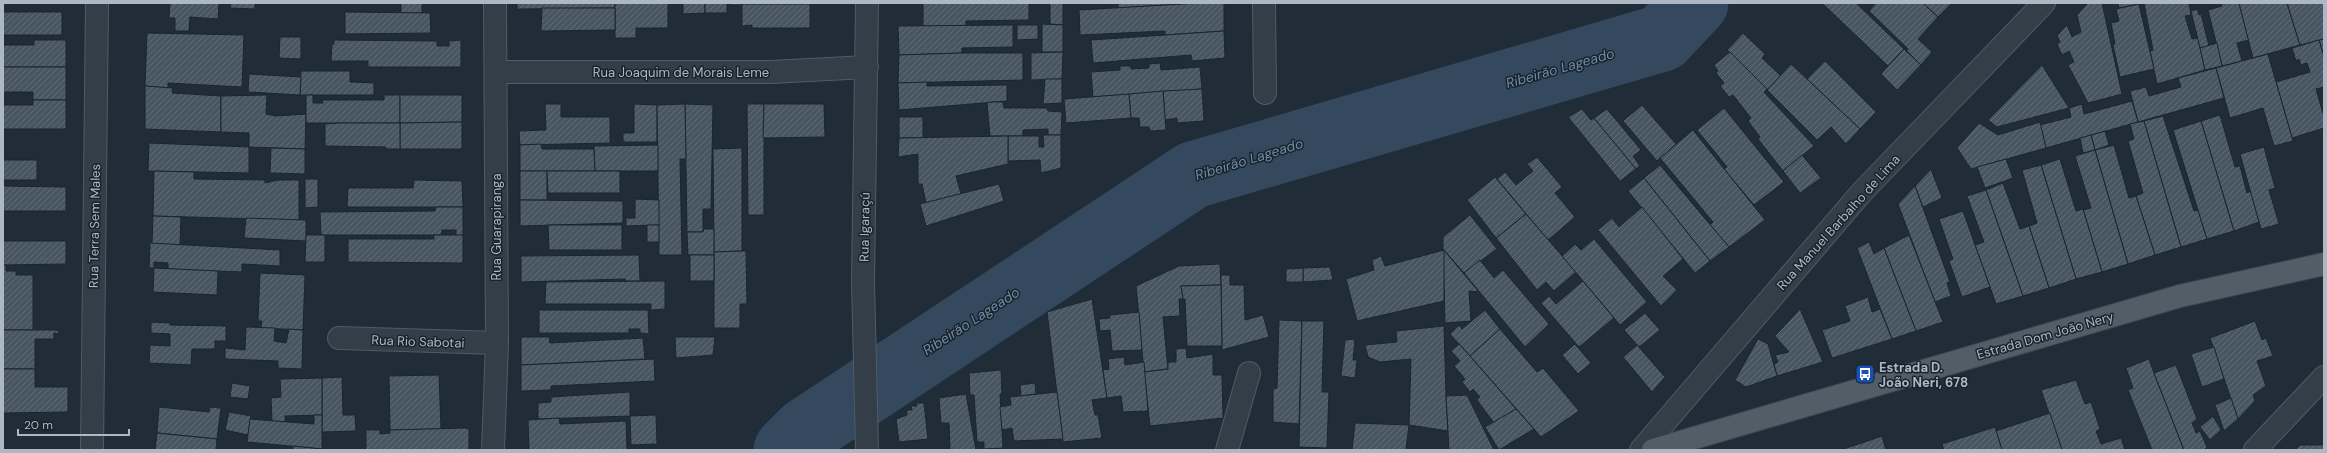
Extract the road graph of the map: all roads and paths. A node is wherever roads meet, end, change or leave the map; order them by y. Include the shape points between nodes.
1 (97, 3) edge
2 (495, 3) edge
3 (867, 3) edge
4 (1264, 3) edge
5 (2044, 3) edge
6 (867, 67) junction
7 (496, 72) junction
8 (1265, 93) dead end
9 (2324, 264) edge
10 (339, 338) dead end
11 (497, 344) junction
12 (1249, 374) dead end
13 (2323, 377) edge
14 (92, 450) edge
15 (493, 450) edge
16 (867, 450) edge
17 (1227, 450) edge
18 (1641, 450) edge
19 (1653, 450) edge
20 (2255, 450) edge

1 - 14 street, Rua Terra Sem Males
2 - 7 street, Rua Guarapiranga
3 - 6 street, Rua Igaraçú
4 - 8 street
5 - 18 street, Rua Manuel Barbalho de Lima via 1862,192
6 - 7 street, Rua Joaquim de Morais Leme via 771,72
6 - 16 street, Rua Igaraçú via 863,281
7 - 11 street, Rua Guarapiranga
9 - 19 main road, Estrada Dom João Nery via 2180,296
10 - 11 street, Rua Rio Sabotai
11 - 15 street, Rua Guarapiranga
12 - 17 street
13 - 20 street

